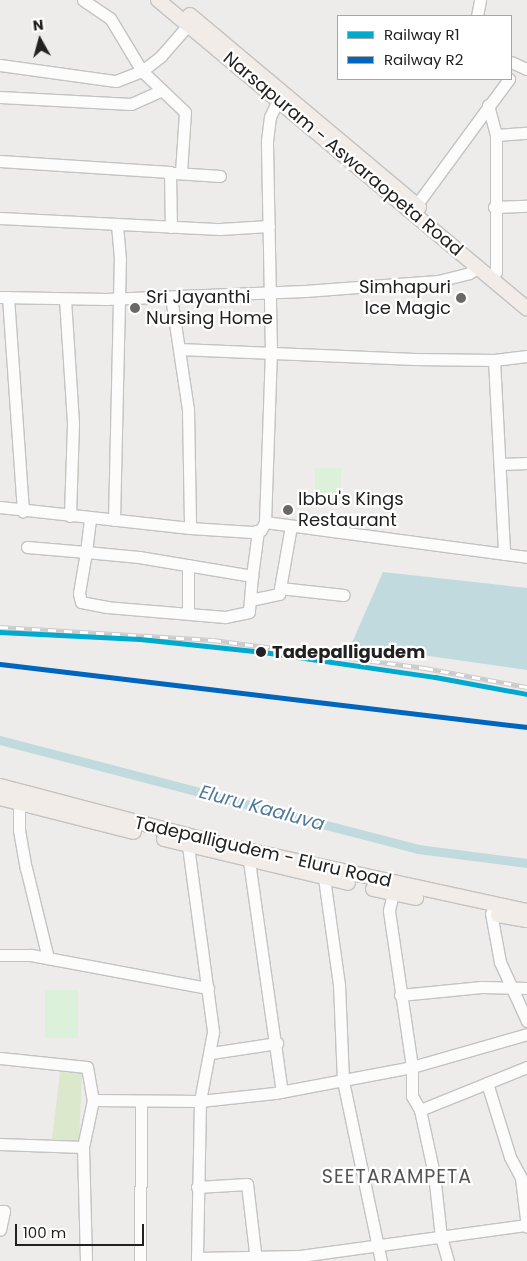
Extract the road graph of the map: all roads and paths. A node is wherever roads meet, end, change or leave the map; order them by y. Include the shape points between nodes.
1 (83, 0) edge
2 (158, 0) edge
3 (172, 0) edge
4 (480, 0) edge
5 (477, 15) edge
6 (188, 25) junction
7 (0, 65) edge
8 (142, 71) junction
9 (508, 80) edge
10 (160, 91) junction
11 (279, 96) junction
12 (0, 97) edge
13 (488, 105) junction
14 (527, 133) edge
15 (496, 135) junction
16 (0, 162) edge
17 (176, 173) junction
18 (220, 176) dead end
19 (527, 206) edge
20 (494, 208) junction
21 (414, 209) junction
22 (0, 218) edge
23 (117, 226) junction
24 (269, 226) junction
25 (171, 227) junction
26 (479, 267) junction
27 (496, 272) junction
28 (271, 292) junction
29 (171, 296) junction
30 (4, 297) edge
31 (117, 298) junction
32 (527, 298) edge
33 (65, 299) junction
34 (527, 309) edge
35 (179, 349) junction
36 (271, 353) junction
37 (527, 356) edge
38 (494, 360) junction
39 (527, 463) edge
40 (501, 464) junction
41 (0, 507) edge
42 (23, 511) junction
43 (70, 516) junction
44 (90, 518) junction
45 (114, 520) junction
46 (261, 526) junction
47 (291, 526) junction
48 (190, 528) junction
49 (27, 547) dead end
50 (86, 552) junction
51 (504, 554) junction
52 (527, 557) edge
53 (188, 565) junction
54 (252, 576) junction
55 (280, 588) junction
56 (344, 595) dead end
57 (250, 600) junction
58 (188, 612) junction
59 (0, 786) edge
60 (0, 798) edge
61 (19, 802) junction
62 (188, 846) junction
63 (249, 861) junction
64 (324, 878) junction
65 (394, 888) junction
66 (527, 911) edge
67 (491, 913) junction
68 (527, 920) edge
69 (0, 955) edge
70 (48, 958) junction
71 (208, 988) junction
72 (527, 988) edge
73 (513, 989) junction
74 (400, 995) junction
75 (527, 1021) edge
76 (527, 1034) edge
77 (277, 1043) junction
78 (211, 1053) junction
79 (0, 1058) edge
80 (412, 1067) junction
81 (527, 1067) edge
82 (344, 1081) junction
83 (487, 1083) junction
84 (282, 1092) junction
85 (93, 1100) junction
86 (141, 1101) junction
87 (200, 1101) junction
88 (420, 1110) junction
89 (0, 1144) edge
90 (83, 1146) junction
91 (197, 1186) junction
92 (0, 1211) edge
93 (527, 1226) edge
94 (0, 1230) edge
95 (441, 1237) junction
96 (380, 1246) junction
97 (256, 1259) edge
98 (197, 1260) edge
99 (86, 1261) edge
100 (140, 1261) edge
101 (381, 1261) edge
102 (448, 1261) edge

1 - 8 street via 110,18
2 - 6 main road, Narsapuram - Aswaraopeta Road
3 - 11 main road, Narsapuram - Aswaraopeta Road
4 - 5 street
6 - 8 street via 161,56
6 - 11 main road, Narsapuram - Aswaraopeta Road
7 - 8 street via 116,81
8 - 10 street
9 - 13 street
10 - 12 street via 131,104
10 - 17 street via 186,114
11 - 21 main road, Narsapuram - Aswaraopeta Road
11 - 24 street via 267,141
13 - 15 street
13 - 21 street
14 - 15 street
15 - 20 street
16 - 17 street
17 - 18 street
17 - 25 street
19 - 20 street
20 - 27 street
21 - 26 main road, Narsapuram - Aswaraopeta Road
21 - 27 main road, Narsapuram - Aswaraopeta Road
22 - 23 street
23 - 25 street
23 - 31 street via 120,259
24 - 25 street via 246,230
24 - 28 street
26 - 28 street via 438,281
26 - 34 main road, Narsapuram - Aswaraopeta Road
27 - 32 main road, Narsapuram - Aswaraopeta Road
28 - 29 street
28 - 36 street
29 - 31 street
29 - 35 street
30 - 33 street
30 - 42 street
31 - 33 street
31 - 45 street
33 - 43 street via 73,424
35 - 36 street
35 - 48 street via 188,409
36 - 38 street
36 - 46 street
37 - 38 street
38 - 40 street
39 - 40 street
40 - 51 street
41 - 42 street
42 - 43 street
43 - 44 street
44 - 45 street
44 - 50 street
45 - 48 street
46 - 47 street
46 - 48 street
46 - 54 street
47 - 51 street
47 - 55 street
49 - 50 street
50 - 53 street
50 - 58 street via 79,594 81,602 107,607
51 - 52 street
53 - 54 street
53 - 58 street
54 - 57 street
55 - 56 street
55 - 57 street via 279,594
57 - 58 street via 248,612 228,617
59 - 65 main road, Tadepalligudem - Eluru Road
60 - 61 main road, Tadepalligudem - Eluru Road
61 - 62 main road, Tadepalligudem - Eluru Road
61 - 70 street via 19,830 26,868
62 - 63 main road, Tadepalligudem - Eluru Road
62 - 71 street
63 - 64 main road, Tadepalligudem - Eluru Road
63 - 77 street
64 - 65 main road, Tadepalligudem - Eluru Road
64 - 82 street via 339,985
65 - 66 main road, Tadepalligudem - Eluru Road
65 - 67 main road, Tadepalligudem - Eluru Road
65 - 74 street via 389,911
67 - 68 main road, Tadepalligudem - Eluru Road
67 - 73 street via 497,952
69 - 70 street
70 - 71 street
71 - 78 street via 213,1032
72 - 73 street
73 - 74 street via 482,987
73 - 75 street
74 - 80 street
76 - 80 street
77 - 78 street
77 - 84 street
78 - 87 street
79 - 85 street via 88,1067
80 - 82 street
80 - 88 street via 412,1096
81 - 83 street
82 - 84 street
82 - 96 street
83 - 88 street
83 - 93 street via 510,1157 521,1178
84 - 87 street
85 - 86 street
85 - 90 street
86 - 87 street
86 - 100 street
87 - 91 street
88 - 95 street via 434,1174
89 - 90 street
90 - 99 street
91 - 97 street via 248,1184
91 - 98 street
92 - 94 street via 4,1211
93 - 95 street
95 - 96 street
95 - 102 street
96 - 97 street
96 - 101 street
97 - 98 street

